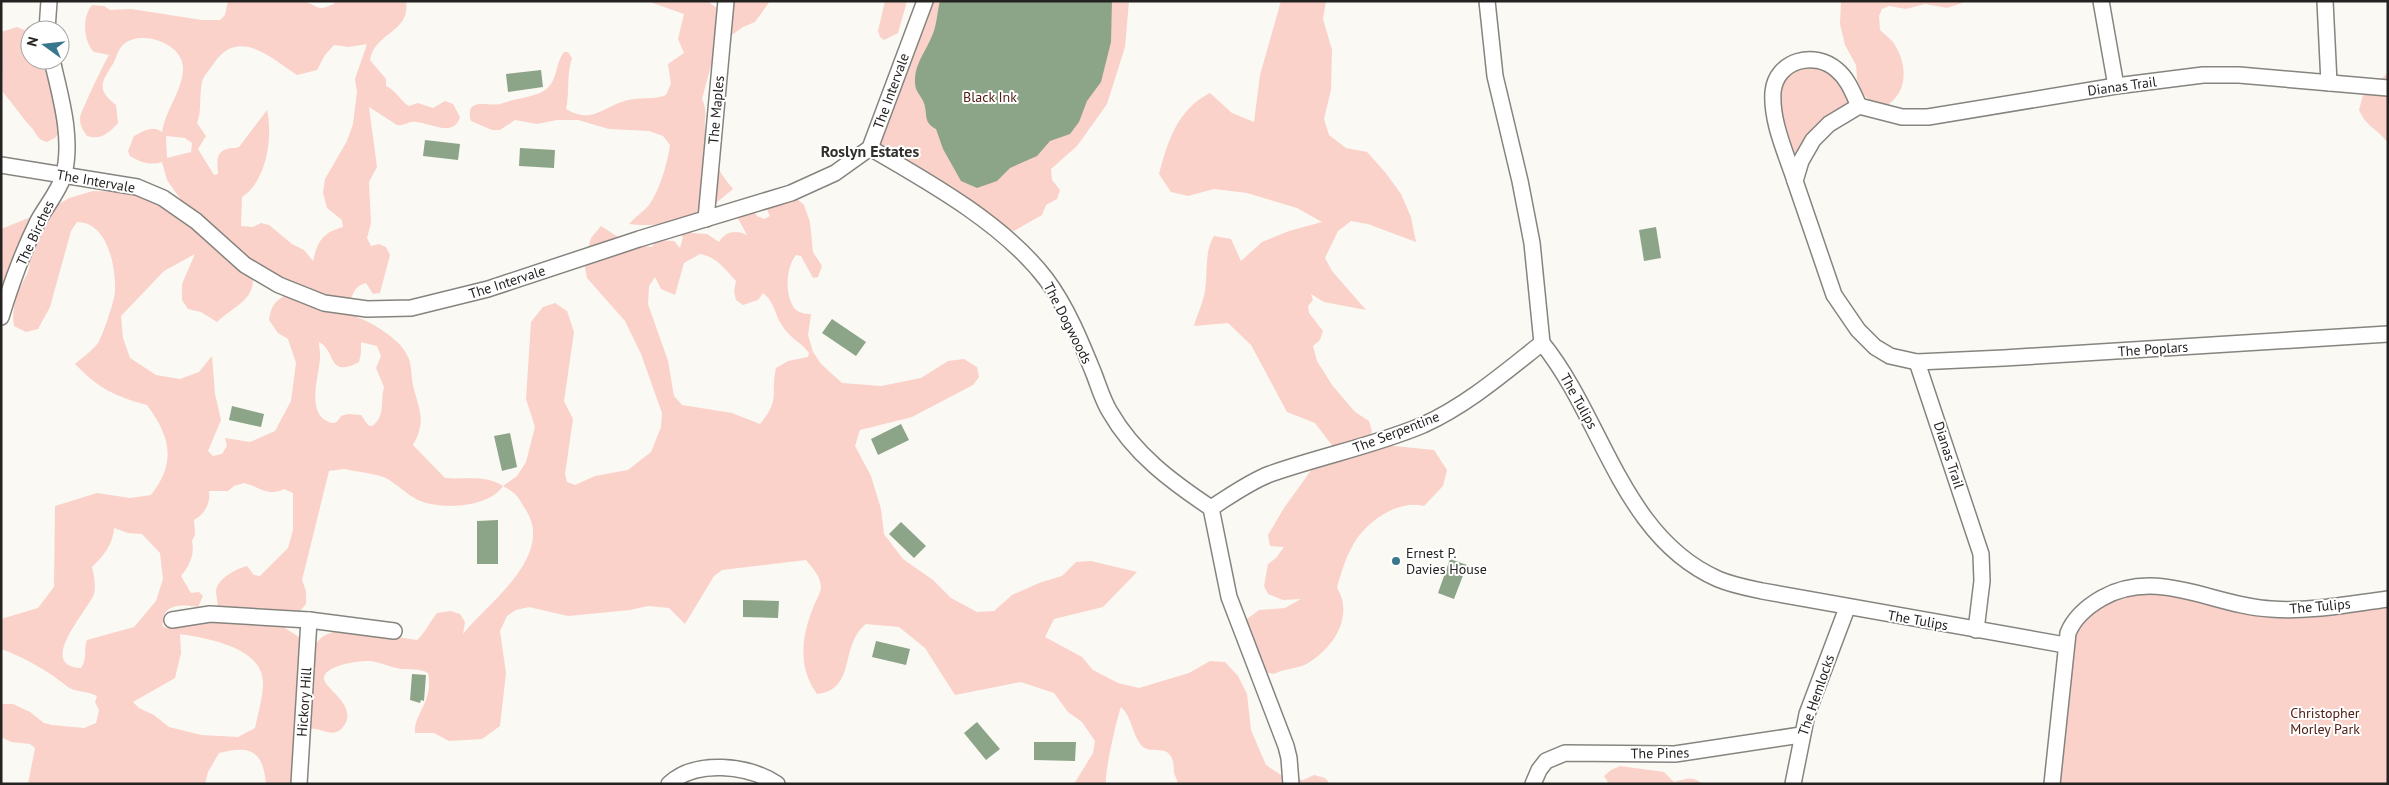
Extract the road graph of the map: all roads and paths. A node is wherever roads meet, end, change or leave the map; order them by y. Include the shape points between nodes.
1 (50, 1) edge
2 (726, 1) edge
3 (925, 1) edge
4 (1487, 1) edge
5 (2101, 1) edge
6 (2325, 1) edge
7 (48, 20) edge
8 (54, 70) edge
9 (2329, 83) junction
10 (2116, 86) junction
11 (2388, 88) edge
12 (1859, 106) junction
13 (870, 148) junction
14 (1, 165) edge
15 (64, 174) junction
16 (1796, 181) junction
17 (706, 219) junction
18 (1, 317) edge
19 (2388, 334) edge
20 (1542, 344) junction
21 (1917, 362) junction
22 (1211, 508) junction
23 (2388, 599) edge
24 (1847, 608) junction
25 (172, 620) dead end
26 (309, 620) junction
27 (1976, 630) junction
28 (394, 631) dead end
29 (2065, 645) junction
30 (1802, 735) junction
31 (299, 784) edge
32 (669, 784) edge
33 (777, 784) edge
34 (1292, 784) edge
35 (1533, 784) edge
36 (1793, 784) edge
37 (2052, 784) edge

1 - 7 street
2 - 17 street, The Maples
3 - 13 street, The Intervale
4 - 20 street via 1495,76 1532,243
5 - 10 street
6 - 9 street
8 - 15 street, The Birches via 64,118
9 - 10 street, Dianas Trail via 2219,75
9 - 11 street, Dianas Trail
10 - 12 street, Dianas Trail via 1928,117 1902,117
12 - 16 street via 1829,124 1813,140 1801,161
12 - 16 street via 1844,77 1829,64 1805,59 1782,71 1774,85 1773,104
13 - 17 street, The Intervale via 814,184
13 - 22 street, The Dogwoods via 959,203 1030,260 1054,291 1118,427 1140,453 1172,481
14 - 15 street, The Intervale
15 - 17 street, The Intervale via 138,187 163,198 196,221 245,265 279,285 324,303 366,309 431,305
15 - 18 street, The Birches via 38,221
16 - 21 street via 1828,279 1844,312 1882,352 1897,359
19 - 21 street, The Poplars
20 - 22 street, The Serpentine via 1474,396 1424,424 1380,441 1269,474
20 - 24 street, The Tulips via 1557,361 1577,394 1625,486 1651,527 1676,552 1719,580
21 - 27 street, Dianas Trail via 1981,554 1982,581
22 - 34 street via 1229,597 1286,746
23 - 29 street, The Tulips via 2306,609 2269,609 2159,586 2134,586 2114,591 2090,606 2070,628
24 - 27 street, The Tulips
24 - 30 street, The Hemlocks via 1806,714
25 - 26 street via 203,614
26 - 28 street
26 - 31 street, Hickory Hill
27 - 29 street, The Tulips
29 - 37 street
30 - 35 street, The Pines via 1675,754 1565,753 1546,761
30 - 36 street, The Hemlocks
32 - 33 street via 695,770 729,768

